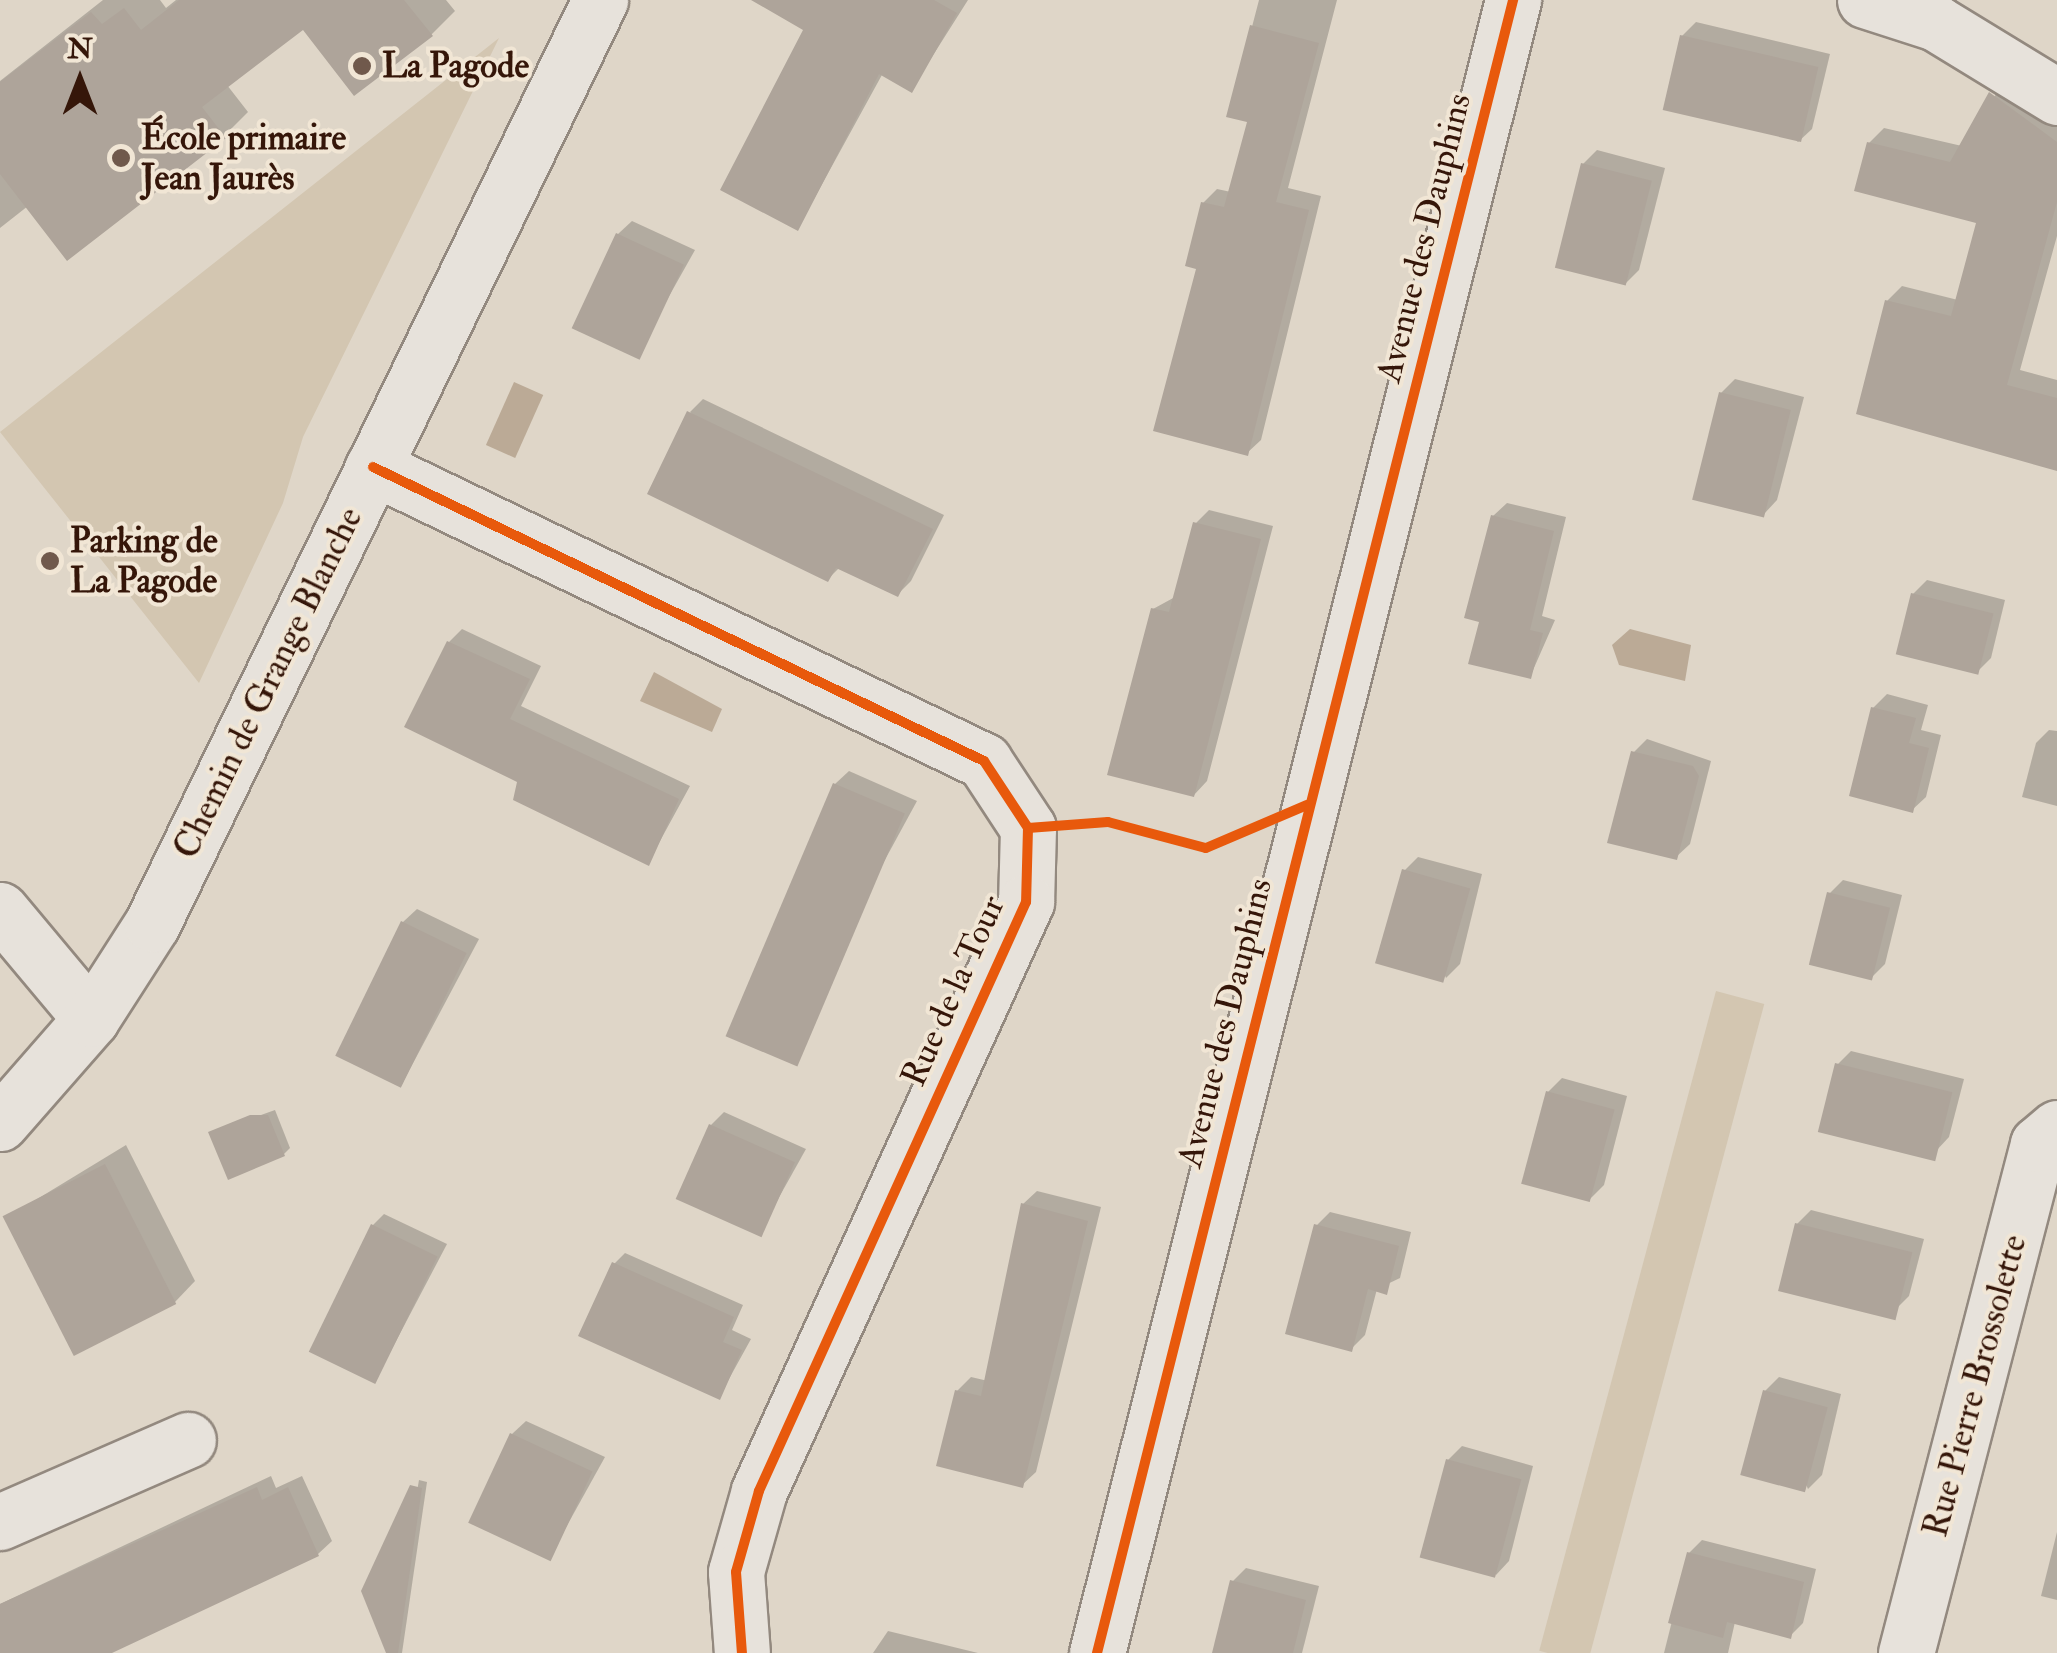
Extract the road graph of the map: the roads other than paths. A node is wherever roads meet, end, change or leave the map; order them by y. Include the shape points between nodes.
1 (600, 0) edge
2 (1512, 0) edge
3 (1865, 0) edge
4 (2057, 97) edge
5 (373, 467) junction
6 (0, 910) edge
7 (91, 1019) junction
8 (0, 1123) edge
9 (2057, 1128) edge
10 (188, 1440) dead end
11 (6, 1505) edge
12 (742, 1653) edge
13 (1097, 1653) edge
14 (1906, 1653) edge

1 - 5 street, Chemin de Grange Blanche
2 - 13 street, Avenue des Dauphins
3 - 4 street via 1936,22
5 - 7 street, Chemin de Grange Blanche via 152,924
5 - 12 street, Rue de la Tour via 984,762 1028,828 1026,902 758,1491 736,1572
6 - 7 street
7 - 8 street, Chemin de Grange Blanche
9 - 14 street, Rue Pierre Brossolette via 2038,1144
10 - 11 street

